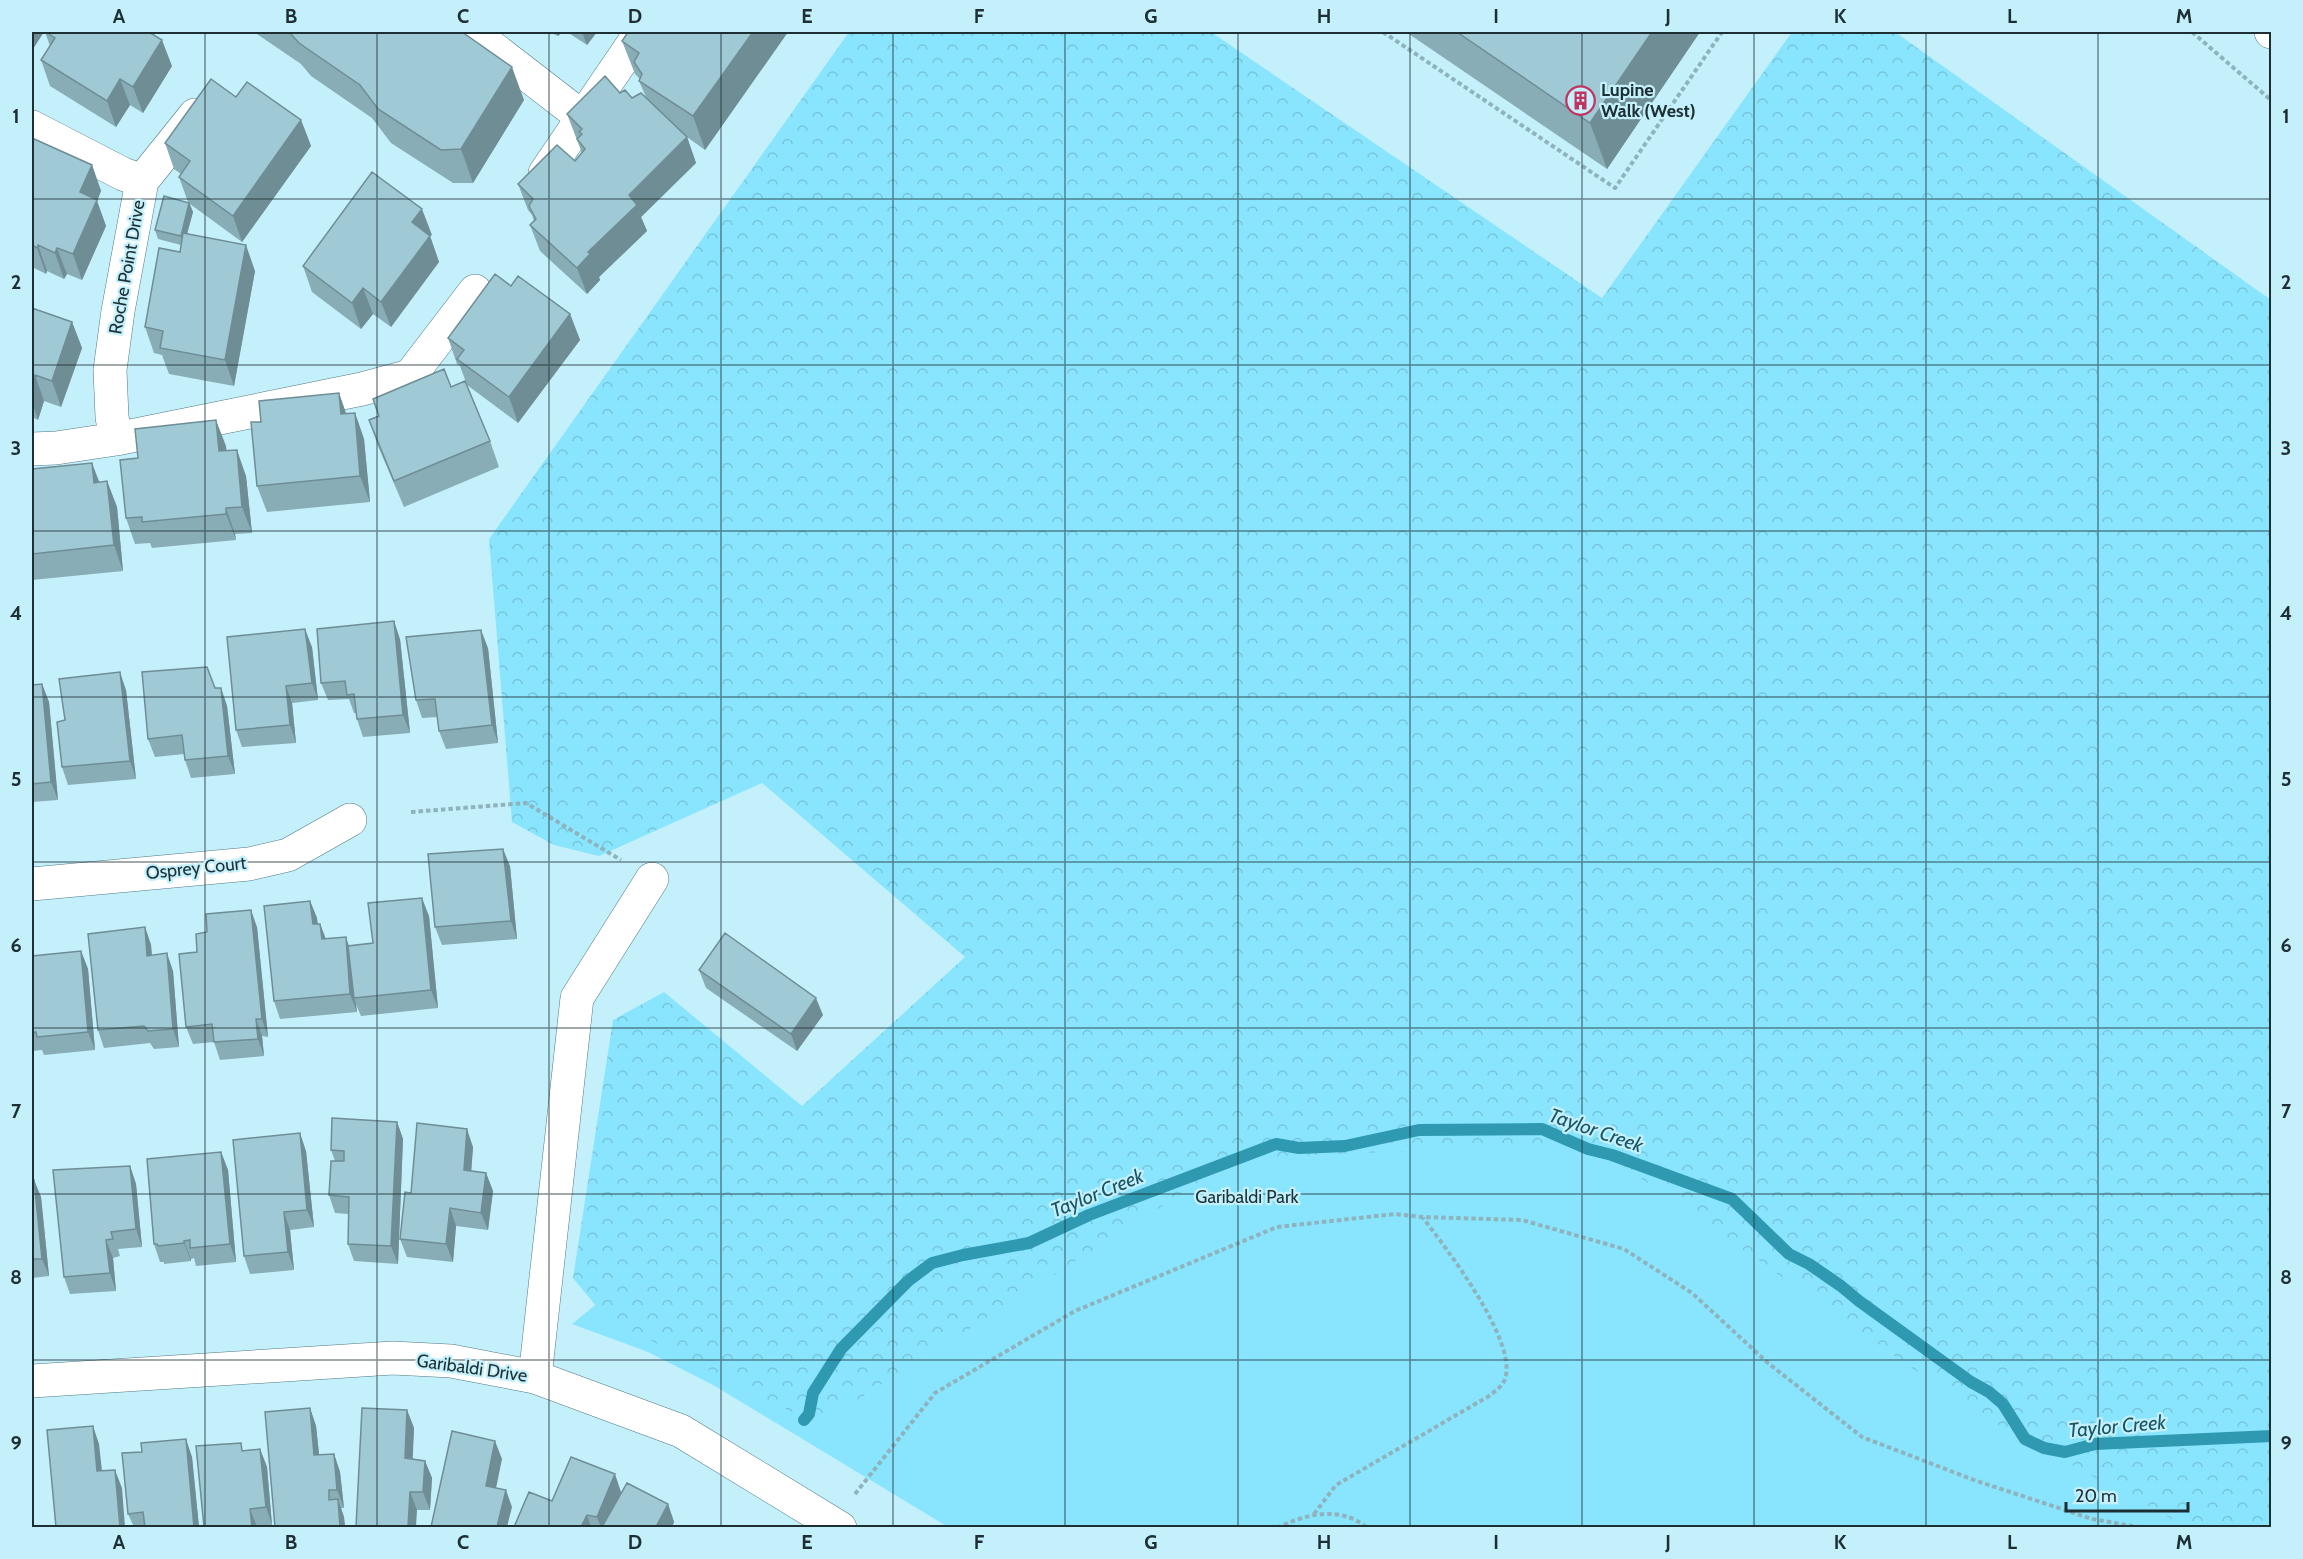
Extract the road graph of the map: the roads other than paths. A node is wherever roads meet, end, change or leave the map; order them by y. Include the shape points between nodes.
1 (472, 32) edge
2 (641, 32) edge
3 (211, 95) edge
4 (582, 117) junction
5 (32, 127) edge
6 (545, 173) edge
7 (142, 181) junction
8 (475, 291) dead end
9 (116, 439) junction
10 (32, 449) edge
11 (350, 820) dead end
12 (652, 879) road end
13 (32, 884) edge
14 (535, 1377) junction
15 (32, 1381) edge
16 (840, 1527) edge

1 - 4 street
2 - 4 street
3 - 7 street
4 - 6 street
5 - 7 street, Roche Point Drive
7 - 9 street, Roche Point Drive via 110,370 111,417
8 - 9 street via 410,376
9 - 10 street
11 - 13 street, Osprey Court via 288,855 249,864
12 - 14 street via 577,998
14 - 15 street, Garibaldi Drive via 451,1361 393,1358
14 - 16 street, Garibaldi Drive via 681,1431

